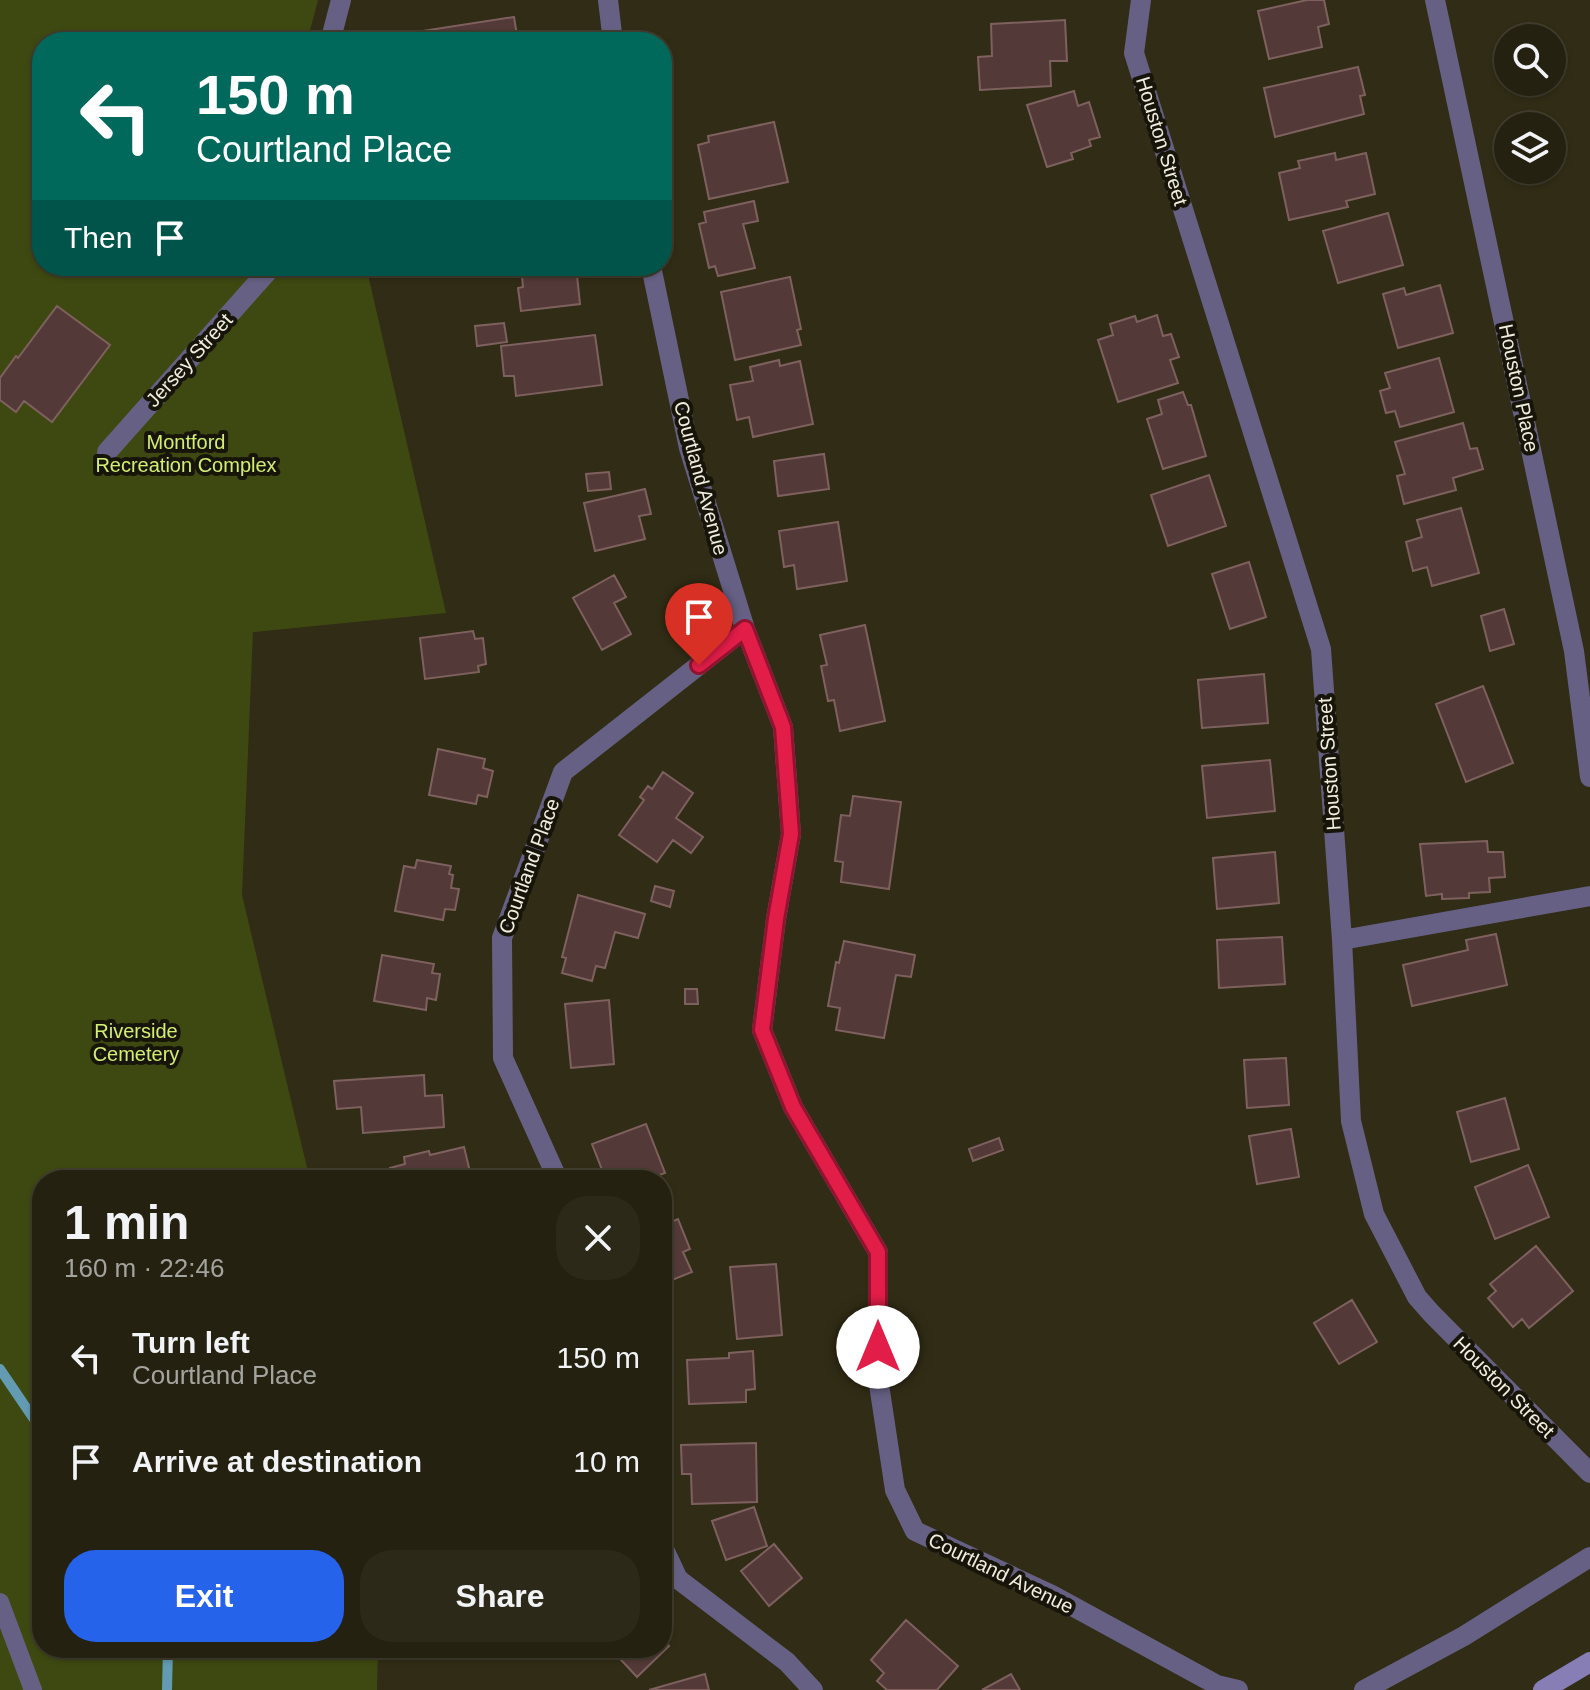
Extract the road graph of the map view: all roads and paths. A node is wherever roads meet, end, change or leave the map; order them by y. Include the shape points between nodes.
1 (341, 0) edge
2 (608, 0) edge
3 (1141, 0) edge
4 (1435, 0) edge
5 (333, 32) edge
6 (612, 32) edge
7 (263, 276) edge
8 (653, 276) edge
9 (107, 452) dead end
10 (745, 629) junction
11 (1590, 777) edge
12 (1590, 896) edge
13 (1342, 940) junction
14 (553, 1170) edge
15 (1590, 1473) edge
16 (1590, 1557) edge
17 (672, 1566) edge
18 (0, 1602) edge
19 (1590, 1662) edge
20 (33, 1690) edge
21 (813, 1690) edge
22 (1238, 1690) edge
23 (1364, 1690) edge
24 (1543, 1690) edge

1 - 5 street
2 - 6 street
3 - 13 street, Houston Street via 1134,53 1321,649
4 - 11 street, Houston Place via 1574,651
7 - 9 street, Jersey Street
8 - 10 street, Courtland Avenue via 689,448
10 - 14 street, Courtland Place via 563,772 502,938 503,1058
10 - 22 street, Courtland Avenue via 783,727 791,834 762,1030 793,1107 878,1252 878,1378 895,1490 915,1531 1052,1595 1217,1685
12 - 13 street
13 - 15 street, Houston Street via 1351,1121 1374,1214 1417,1297
16 - 23 street via 1464,1636
17 - 21 street via 678,1579 787,1662
18 - 20 lane
19 - 24 street

